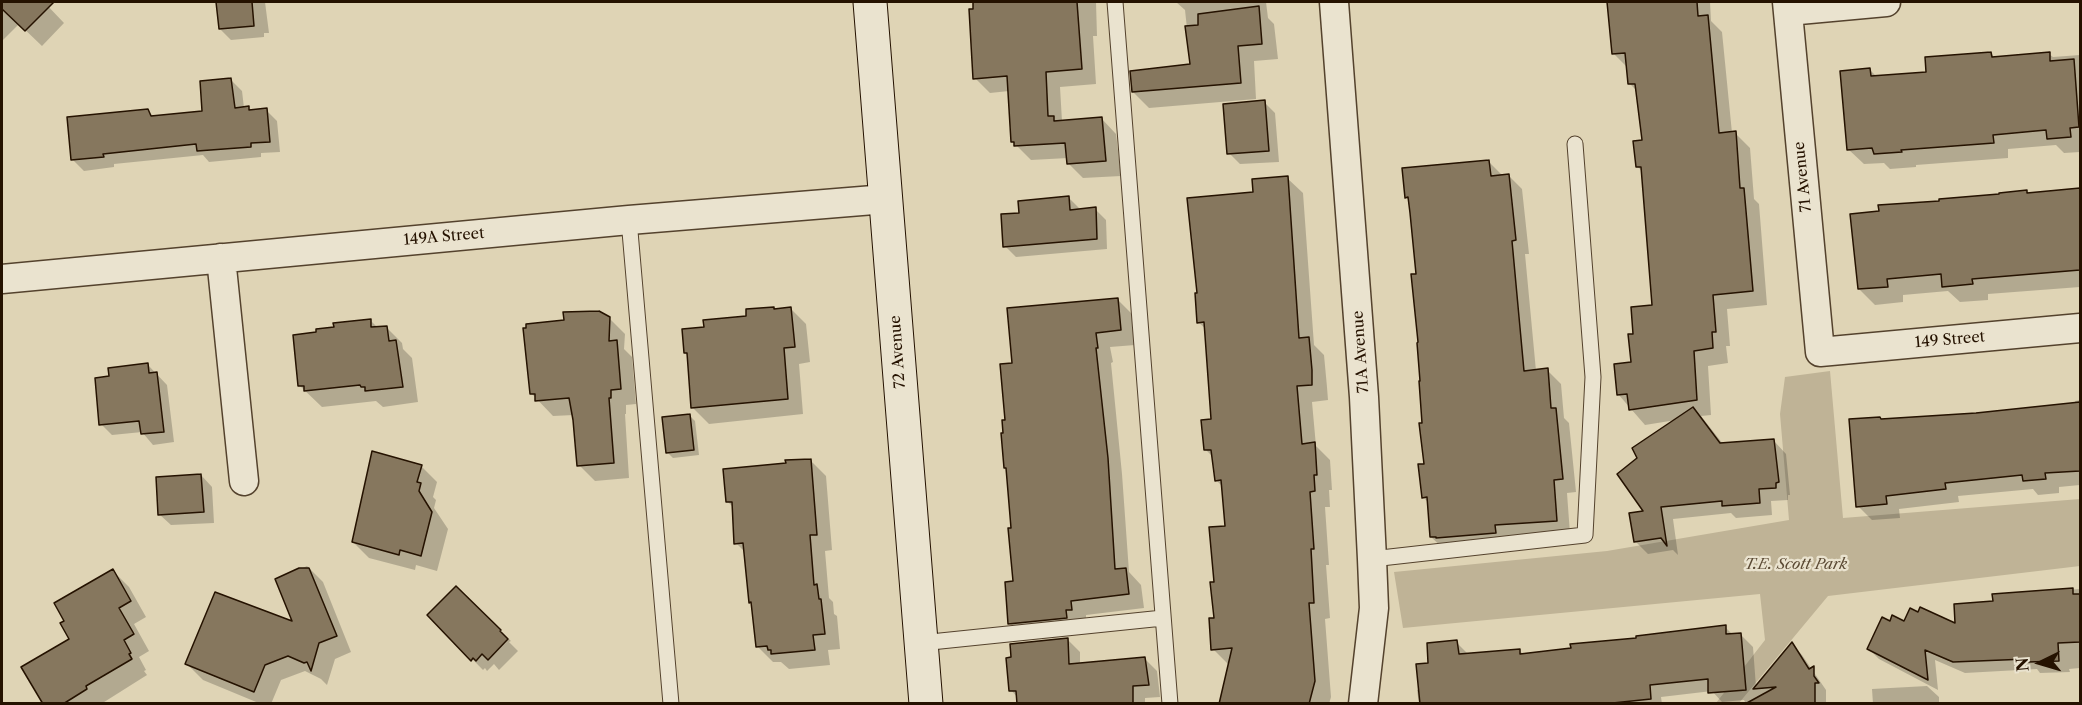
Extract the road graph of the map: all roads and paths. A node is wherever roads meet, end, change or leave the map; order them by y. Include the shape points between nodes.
1 (870, 2) edge
2 (1115, 2) edge
3 (1334, 2) edge
4 (1886, 2) edge
5 (1787, 6) edge
6 (1575, 144) dead end
7 (886, 199) junction
8 (629, 220) junction
9 (221, 258) junction
10 (2, 279) edge
11 (2080, 328) edge
12 (1820, 352) joint
13 (244, 481) dead end
14 (1372, 559) junction
15 (1163, 618) junction
16 (921, 643) junction
17 (671, 704) edge
18 (926, 704) edge
19 (1170, 704) edge
20 (1364, 704) edge

1 - 7 main road, 72 Avenue
2 - 15 lane
3 - 14 street, 71A Avenue via 1364,397
4 - 5 street
5 - 12 street, 71 Avenue
6 - 14 lane via 1593,376 1586,535
7 - 8 street, 149A Street
7 - 16 main road, 72 Avenue
8 - 9 street, 149A Street
8 - 17 lane
9 - 10 street, 149A Street
9 - 13 street
11 - 12 street, 149 Street
14 - 20 street, 71A Avenue via 1374,608
15 - 16 lane
15 - 19 lane
16 - 18 main road, 72 Avenue

